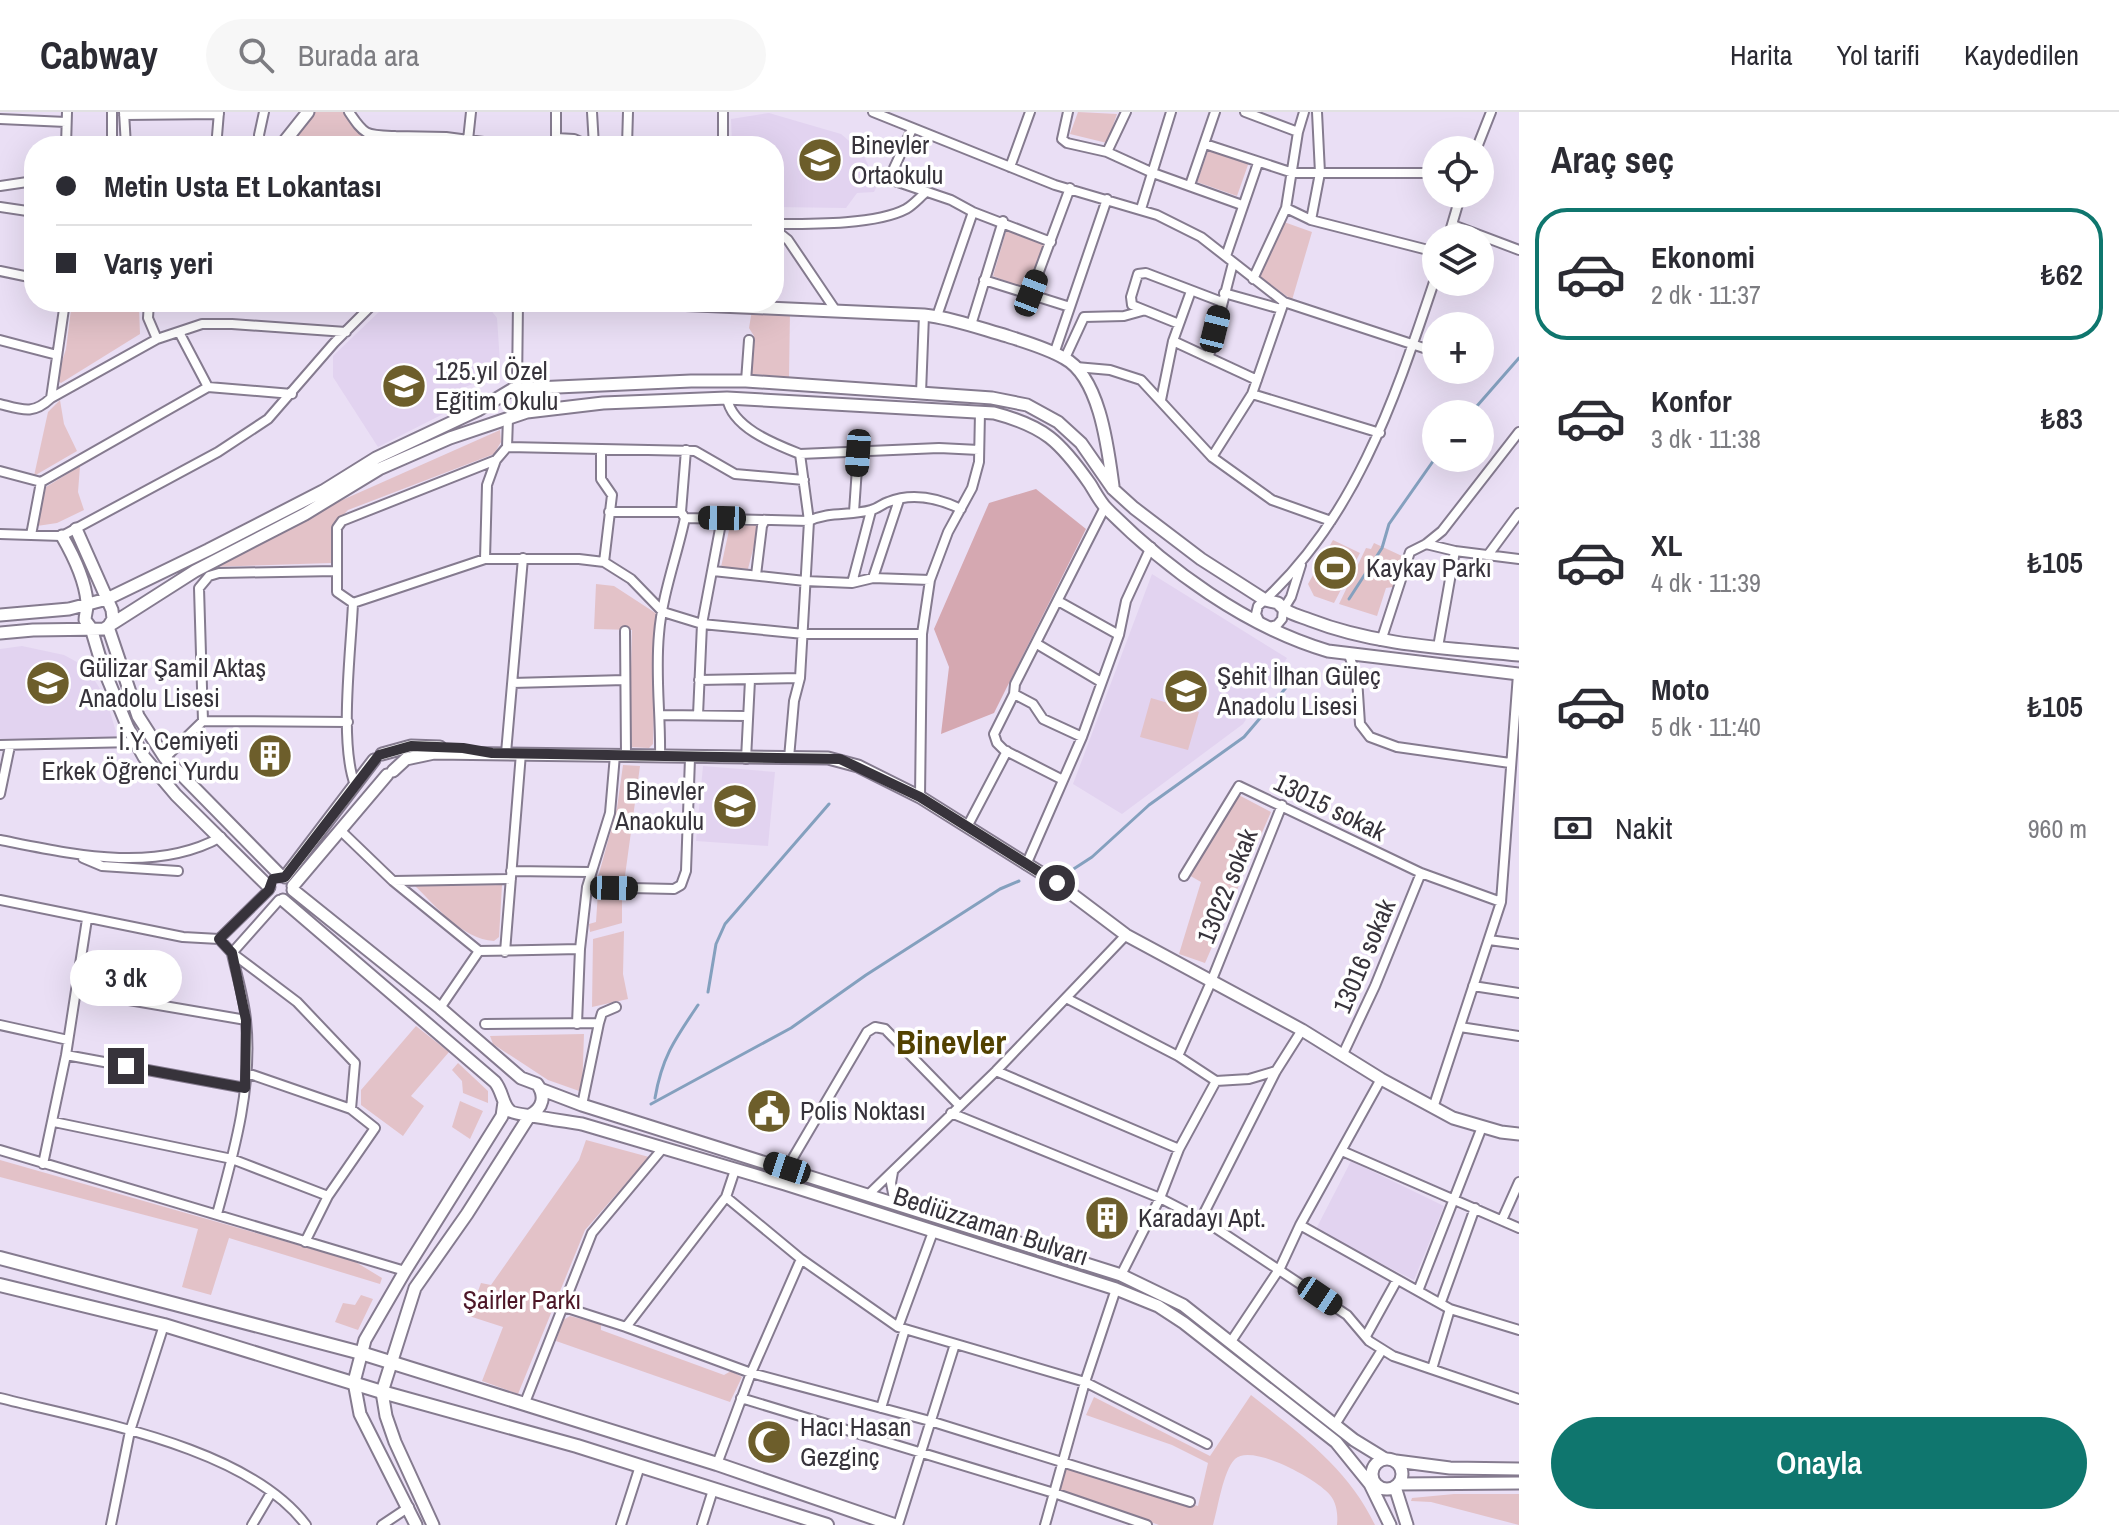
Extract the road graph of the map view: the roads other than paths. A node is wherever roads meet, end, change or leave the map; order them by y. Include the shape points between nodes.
1 (112, 112) edge
2 (165, 112) edge
3 (264, 112) edge
4 (308, 112) edge
5 (349, 112) edge
6 (471, 112) edge
7 (556, 112) edge
8 (592, 112) edge
9 (628, 112) edge
10 (723, 112) edge
11 (873, 112) edge
12 (1068, 112) edge
13 (1171, 112) edge
14 (1215, 112) edge
15 (1245, 112) edge
16 (1304, 112) edge
17 (1317, 112) edge
18 (1491, 112) edge
19 (124, 113) edge
20 (219, 113) edge
21 (1026, 113) edge
22 (1123, 113) edge
23 (23, 116) edge
24 (66, 117) edge
25 (0, 119) edge
26 (912, 129) junction
27 (1298, 132) junction
28 (112, 136) edge
29 (125, 136) edge
30 (217, 136) dead end
31 (259, 136) edge
32 (289, 136) edge
33 (372, 136) edge
34 (468, 136) edge
35 (556, 136) edge
36 (592, 136) edge
37 (627, 136) edge
38 (723, 136) edge
39 (1482, 136) edge
40 (1205, 144) junction
41 (1107, 152) junction
42 (1258, 163) junction
43 (1010, 167) junction
44 (1153, 173) junction
45 (1293, 173) junction
46 (1320, 173) junction
47 (1422, 173) edge
48 (24, 182) edge
49 (1190, 185) junction
50 (0, 186) edge
51 (1070, 188) junction
52 (925, 193) junction
53 (1107, 199) junction
54 (1242, 205) junction
55 (0, 207) edge
56 (1286, 208) junction
57 (1141, 209) junction
58 (24, 211) edge
59 (973, 212) junction
60 (1311, 220) junction
61 (1003, 221) junction
62 (784, 226) edge
63 (784, 236) edge
64 (1494, 241) edge
65 (1051, 242) junction
66 (1422, 248) edge
67 (1519, 250) edge
68 (1229, 259) junction
69 (0, 271) edge
70 (24, 276) edge
71 (1253, 279) junction
72 (984, 280) junction
73 (1191, 291) junction
74 (1031, 293) junction
75 (1429, 296) edge
76 (1223, 298) junction
77 (1283, 306) junction
78 (1070, 307) junction
79 (784, 308) edge
80 (836, 311) junction
81 (1144, 311) junction
82 (63, 312) edge
83 (148, 312) edge
84 (365, 312) edge
85 (518, 312) edge
86 (924, 315) junction
87 (937, 316) junction
88 (1179, 324) junction
89 (971, 325) junction
90 (326, 330) junction
91 (179, 332) junction
92 (346, 332) junction
93 (157, 339) junction
94 (0, 340) edge
95 (749, 340) dead end
96 (1173, 341) junction
97 (334, 343) junction
98 (1413, 344) junction
99 (1422, 347) edge
100 (57, 355) junction
101 (1060, 356) junction
102 (1209, 356) junction
103 (1076, 367) junction
104 (1257, 380) junction
105 (746, 381) junction
106 (208, 387) junction
107 (515, 391) junction
108 (921, 393) junction
109 (292, 394) junction
110 (1252, 394) junction
111 (51, 398) junction
112 (727, 398) junction
113 (1161, 400) junction
114 (0, 404) edge
115 (527, 412) junction
116 (980, 412) junction
117 (511, 417) junction
118 (1519, 432) edge
119 (1104, 433) junction
120 (1380, 433) junction
121 (1081, 443) junction
122 (507, 447) junction
123 (601, 449) junction
124 (686, 450) junction
125 (979, 450) junction
126 (858, 453) junction
127 (800, 454) junction
128 (1212, 457) junction
129 (496, 460) junction
130 (0, 471) edge
131 (804, 480) junction
132 (41, 482) junction
133 (1113, 489) junction
134 (899, 500) junction
135 (1105, 507) junction
136 (961, 509) junction
137 (871, 511) junction
138 (609, 512) junction
139 (854, 512) junction
140 (1519, 513) edge
141 (683, 515) junction
142 (722, 518) junction
143 (765, 520) junction
144 (809, 521) junction
145 (1331, 521) junction
146 (76, 529) junction
147 (0, 534) edge
148 (31, 535) junction
149 (62, 536) junction
150 (1426, 544) junction
151 (1151, 547) junction
152 (1455, 551) junction
153 (1488, 555) junction
154 (523, 558) junction
155 (485, 559) junction
156 (1519, 559) edge
157 (604, 562) junction
158 (1303, 562) junction
159 (336, 571) junction
160 (713, 571) junction
161 (756, 575) junction
162 (873, 578) junction
163 (930, 580) junction
164 (805, 581) junction
165 (852, 583) junction
166 (101, 586) junction
167 (84, 590) junction
168 (121, 592) junction
169 (107, 599) junction
170 (1265, 600) junction
171 (1058, 601) junction
172 (353, 603) junction
173 (88, 605) junction
174 (69, 609) junction
175 (1283, 610) junction
176 (130, 612) junction
177 (663, 612) junction
178 (0, 615) edge
179 (702, 624) junction
180 (1264, 625) junction
181 (108, 627) junction
182 (91, 628) junction
183 (69, 629) junction
184 (625, 631) dead end
185 (0, 633) edge
186 (804, 634) junction
187 (922, 634) junction
188 (1119, 635) junction
189 (1381, 641) junction
190 (1037, 644) junction
191 (1438, 647) junction
192 (117, 654) junction
193 (1349, 655) junction
194 (1519, 655) edge
195 (100, 659) junction
196 (1518, 674) edge
197 (800, 678) junction
198 (625, 680) junction
199 (699, 680) junction
200 (750, 680) junction
201 (1101, 682) junction
202 (512, 683) junction
203 (1014, 694) junction
204 (661, 715) junction
205 (698, 715) junction
206 (747, 716) junction
207 (203, 721) junction
208 (348, 722) junction
209 (1082, 737) junction
210 (135, 742) junction
211 (0, 745) edge
212 (10, 746) junction
213 (1007, 751) junction
214 (492, 753) junction
215 (506, 753) junction
216 (521, 753) junction
217 (620, 755) junction
218 (378, 757) junction
219 (660, 757) junction
220 (165, 758) junction
221 (690, 758) junction
222 (789, 758) junction
223 (746, 759) junction
224 (1510, 763) junction
225 (390, 773) junction
226 (1063, 780) junction
227 (355, 785) junction
228 (0, 794) edge
229 (920, 797) junction
230 (1282, 805) junction
231 (967, 827) junction
232 (340, 830) junction
233 (221, 837) junction
234 (0, 840) edge
235 (75, 854) junction
236 (1026, 865) junction
237 (178, 871) dead end
238 (589, 872) junction
239 (1421, 873) junction
240 (511, 875) junction
241 (1184, 876) dead end
242 (393, 881) junction
243 (288, 882) junction
244 (587, 887) junction
245 (269, 888) junction
246 (0, 900) edge
247 (281, 900) junction
248 (1501, 902) junction
249 (87, 919) junction
250 (1126, 935) junction
251 (219, 939) junction
252 (1489, 940) junction
253 (1519, 944) edge
254 (580, 949) junction
255 (479, 951) junction
256 (505, 952) junction
257 (232, 953) junction
258 (1211, 982) junction
259 (1473, 986) junction
260 (76, 991) junction
261 (1519, 993) edge
262 (1066, 998) junction
263 (616, 1007) dead end
264 (440, 1008) junction
265 (246, 1020) junction
266 (599, 1023) junction
267 (485, 1024) dead end
268 (577, 1024) junction
269 (0, 1025) edge
270 (1460, 1027) junction
271 (1302, 1030) junction
272 (1519, 1036) edge
273 (68, 1040) junction
274 (1343, 1054) junction
275 (66, 1055) junction
276 (1178, 1056) junction
277 (996, 1071) junction
278 (1276, 1071) junction
279 (247, 1073) junction
280 (521, 1078) junction
281 (1381, 1079) junction
282 (1216, 1081) junction
283 (245, 1088) junction
284 (540, 1089) junction
285 (504, 1098) junction
286 (582, 1105) junction
287 (959, 1105) junction
288 (1434, 1105) junction
289 (351, 1109) junction
290 (951, 1113) junction
291 (530, 1115) junction
292 (54, 1122) junction
293 (1482, 1127) junction
294 (1519, 1134) edge
295 (663, 1148) junction
296 (1179, 1149) junction
297 (0, 1150) edge
298 (1342, 1151) junction
299 (232, 1159) junction
300 (43, 1164) junction
301 (787, 1168) junction
302 (735, 1170) junction
303 (893, 1172) junction
304 (1519, 1182) edge
305 (785, 1184) junction
306 (868, 1195) junction
307 (328, 1196) junction
308 (726, 1197) junction
309 (1160, 1198) junction
310 (1453, 1201) junction
311 (895, 1204) junction
312 (1475, 1208) junction
313 (217, 1214) junction
314 (1201, 1219) junction
315 (1502, 1220) junction
316 (1300, 1225) junction
317 (1519, 1228) edge
318 (933, 1232) junction
319 (305, 1242) junction
320 (0, 1258) edge
321 (801, 1259) junction
322 (1280, 1268) junction
323 (405, 1271) junction
324 (1121, 1275) junction
325 (1397, 1280) junction
326 (0, 1285) edge
327 (1116, 1289) junction
328 (1418, 1291) junction
329 (1441, 1302) junction
330 (561, 1306) junction
331 (1450, 1309) junction
332 (164, 1325) junction
333 (626, 1327) junction
334 (902, 1328) junction
335 (1519, 1330) edge
336 (1366, 1336) junction
337 (1230, 1343) junction
338 (955, 1344) junction
339 (1382, 1350) junction
340 (361, 1353) junction
341 (390, 1363) junction
342 (1432, 1369) junction
343 (751, 1373) junction
344 (333, 1376) junction
345 (354, 1382) junction
346 (1085, 1382) junction
347 (382, 1392) junction
348 (0, 1398) edge
349 (741, 1398) junction
350 (1519, 1399) edge
351 (413, 1400) junction
352 (358, 1405) junction
353 (524, 1405) junction
354 (881, 1408) junction
355 (386, 1416) junction
356 (930, 1421) junction
357 (1336, 1423) junction
358 (130, 1431) junction
359 (1207, 1444) dead end
360 (920, 1453) junction
361 (1390, 1460) junction
362 (1063, 1462) junction
363 (717, 1464) junction
364 (640, 1466) junction
365 (1519, 1469) edge
366 (1519, 1483) edge
367 (1396, 1485) junction
368 (1375, 1489) junction
369 (713, 1490) junction
370 (271, 1493) junction
371 (1054, 1493) junction
372 (1190, 1502) dead end
373 (409, 1507) junction
374 (111, 1525) edge
375 (252, 1525) edge
376 (306, 1525) edge
377 (382, 1525) edge
378 (416, 1525) edge
379 (433, 1525) edge
380 (621, 1525) edge
381 (702, 1525) edge
382 (827, 1525) edge
383 (896, 1525) edge
384 (1045, 1525) edge
385 (1147, 1525) edge
386 (1390, 1525) edge
387 (1407, 1525) edge

1 - 28 street
2 - 19 street
2 - 20 street
3 - 31 street
4 - 32 street
5 - 33 street
6 - 34 street
7 - 35 street
8 - 36 street
9 - 37 street
10 - 38 street
11 - 26 street
12 - 41 street via 1062,139
13 - 44 street
14 - 40 street
15 - 27 street
16 - 27 street
17 - 46 street
18 - 39 street
19 - 29 street
20 - 30 street
21 - 43 street
22 - 41 street
23 - 24 street
23 - 25 street
26 - 43 street
26 - 52 street via 889,179
27 - 45 street
40 - 42 street
40 - 49 street
41 - 44 street
42 - 45 street
42 - 54 street
43 - 51 street
44 - 49 street
44 - 57 street
45 - 46 street
45 - 56 street
46 - 47 street
46 - 60 street
48 - 50 street
49 - 54 street
51 - 53 street
51 - 65 street
52 - 59 street
52 - 62 street via 896,213 835,224
53 - 57 street
53 - 78 street
54 - 68 street
55 - 58 street
56 - 60 street
56 - 71 street
57 - 68 street via 1201,237
59 - 61 street
59 - 87 street
60 - 66 street
61 - 65 street
61 - 72 street
63 - 80 street
64 - 67 street
65 - 74 street
68 - 71 street
68 - 76 street
69 - 70 street
71 - 77 street
72 - 74 street
72 - 89 street
73 - 76 street
73 - 81 street via 1138,274 1132,305
73 - 88 street
74 - 78 street
75 - 98 street
76 - 77 street
76 - 102 street
77 - 98 street
77 - 104 street
78 - 101 street
79 - 80 street
80 - 86 street
81 - 88 street
81 - 101 street via 1084,317
82 - 100 street
83 - 93 street
84 - 92 street
85 - 107 street
86 - 87 street
86 - 108 street
87 - 89 street
88 - 96 street
89 - 101 street
90 - 91 street via 202,324
90 - 92 street
90 - 97 street
91 - 93 street
91 - 106 street
92 - 97 street
93 - 111 street
94 - 100 street
95 - 105 street
96 - 102 street
96 - 113 street
97 - 109 street
98 - 99 street
98 - 120 street
100 - 111 street
101 - 103 street
102 - 104 street
103 - 113 street via 1141,380
103 - 119 street via 1090,387
104 - 110 street
105 - 107 street
105 - 108 street
106 - 109 street
106 - 132 street
107 - 115 street via 530,398
107 - 117 street via 504,407
107 - 168 street
108 - 121 street via 1027,405
109 - 146 street via 268,419 218,452
110 - 120 street
110 - 128 street
111 - 114 street via 31,410
112 - 115 street
112 - 116 street
112 - 127 street via 729,409 745,425
113 - 128 street
115 - 117 street
116 - 125 street
116 - 135 street via 1043,431
117 - 122 street
117 - 176 street via 379,469
118 - 150 street via 1442,531
119 - 121 street via 1094,442
119 - 133 street
120 - 145 street
121 - 133 street
122 - 123 street
122 - 129 street
123 - 124 street
123 - 138 street via 601,479 612,495
124 - 131 street via 735,474
124 - 141 street
125 - 126 street
125 - 136 street via 972,488
126 - 127 street
126 - 139 street
127 - 131 street
128 - 145 street via 1272,500
129 - 155 street via 487,485
129 - 159 street via 342,521 337,528
130 - 132 street
131 - 144 street
132 - 148 street
133 - 170 street via 1201,559
134 - 136 street via 935,497
134 - 137 street
134 - 162 street
135 - 151 street
135 - 171 street
136 - 163 street
137 - 139 street
137 - 165 street
138 - 141 street
138 - 157 street
139 - 144 street
140 - 153 street
141 - 142 street
141 - 177 street
142 - 143 street
142 - 160 street
143 - 144 street
143 - 161 street
144 - 164 street
145 - 158 street
146 - 149 street
146 - 166 street
147 - 148 street
148 - 149 street
149 - 167 street
150 - 152 street
150 - 189 street via 1410,552
151 - 180 street via 1199,588
151 - 188 street via 1126,601
152 - 153 street
152 - 191 street
153 - 156 street
154 - 155 street
154 - 157 street
154 - 202 street
155 - 172 street
157 - 177 street via 631,579
158 - 170 street
158 - 175 street
159 - 172 street via 337,592
159 - 207 street via 219,573 203,580
160 - 161 street
160 - 179 street
161 - 164 street
162 - 163 street
162 - 165 street
163 - 187 street
164 - 165 street
164 - 186 street
166 - 168 street
166 - 169 street
167 - 173 street
167 - 174 street
168 - 169 street
169 - 173 street
169 - 181 street via 113,614
170 - 175 street
170 - 180 street via 1256,610
171 - 188 street
171 - 190 street
172 - 208 street
173 - 174 street
173 - 182 street via 84,615
174 - 178 street
175 - 180 street via 1280,622
175 - 189 street
176 - 181 street
176 - 192 street via 116,635
177 - 179 street
177 - 204 street via 657,704
179 - 186 street
179 - 199 street
180 - 193 street via 1306,645
181 - 182 street
181 - 192 street
182 - 183 street
182 - 195 street
183 - 185 street
183 - 195 street via 89,640
184 - 198 street
186 - 187 street
186 - 197 street
187 - 229 street
188 - 201 street
189 - 191 street
190 - 201 street
190 - 203 street
191 - 194 street
192 - 220 street via 138,716
193 - 196 street
193 - 224 street via 1357,678 1360,724 1370,737 1397,747
195 - 210 street
196 - 224 street
197 - 200 street
197 - 222 street
198 - 202 street
198 - 217 street
199 - 200 street
199 - 205 street
200 - 206 street
201 - 209 street
202 - 215 street
203 - 209 street via 1033,704 1043,719
203 - 213 street via 994,734
204 - 205 street
204 - 219 street
205 - 206 street
206 - 223 street
207 - 208 street
207 - 220 street
208 - 227 street via 349,768
209 - 226 street
210 - 212 street
210 - 233 street via 176,795
211 - 212 street
212 - 228 street
213 - 226 street
213 - 231 street
214 - 215 street
214 - 218 street via 411,746
214 - 225 street via 434,753 406,759
215 - 216 street
216 - 217 street
216 - 240 street
217 - 219 street
217 - 238 street via 610,813
218 - 225 street via 392,758
218 - 225 street via 373,767 377,773
218 - 227 street
219 - 221 street
220 - 243 street
221 - 223 street
221 - 244 street via 681,885
222 - 223 street
222 - 229 street via 840,759
224 - 248 street
225 - 232 street
226 - 236 street
227 - 243 street
229 - 231 street
230 - 239 street, 13015 sokak
230 - 241 street, 13015 sokak via 1239,786
230 - 258 street, 13022 sokak
231 - 236 street
232 - 242 street
232 - 243 street
233 - 235 street via 202,848 127,859
233 - 245 street
234 - 235 street
235 - 237 street via 102,866
236 - 250 street
238 - 240 street
238 - 244 street
239 - 248 street, 13015 sokak
239 - 274 street, 13016 sokak
240 - 242 street
240 - 256 street
242 - 255 street
243 - 245 street via 273,879
243 - 247 street via 290,896
243 - 264 street
244 - 254 street
245 - 247 street
245 - 251 street
246 - 249 street
247 - 257 street
247 - 285 street via 495,1082
248 - 252 street
249 - 251 street
249 - 260 street
250 - 258 street
250 - 262 street
251 - 257 street
252 - 253 street
252 - 259 street
254 - 256 street
254 - 268 street
255 - 256 street
255 - 264 street
257 - 265 street
257 - 289 street via 297,1002 355,1063
258 - 271 street
258 - 276 street, 13022 sokak
259 - 261 street
259 - 270 street
260 - 265 street
260 - 273 street
262 - 276 street
262 - 277 street
263 - 266 street via 602,1013
264 - 280 street
265 - 279 street
266 - 268 street
266 - 286 street
267 - 268 street
269 - 273 street
270 - 272 street
270 - 288 street
271 - 274 street
271 - 278 street
273 - 275 street
274 - 281 street
275 - 283 street
275 - 292 street
276 - 282 street
277 - 287 street
277 - 296 street
278 - 282 street
278 - 314 street
279 - 283 street
279 - 289 street
280 - 284 street
280 - 285 street via 510,1083
281 - 288 street
281 - 298 street
282 - 296 street
283 - 299 street
284 - 286 street, Bediüzzaman Bulvarı
284 - 291 street via 540,1106
285 - 291 street via 511,1112
285 - 323 street via 502,1116
286 - 301 street, Bediüzzaman Bulvarı
287 - 290 street
287 - 301 street via 885,1029 872,1028
288 - 293 street
289 - 307 street via 375,1128
290 - 303 street
290 - 309 street
291 - 295 street, Bediüzzaman Bulvarı
291 - 341 street via 415,1288
292 - 299 street
292 - 300 street
293 - 294 street
293 - 310 street
295 - 302 street, Bediüzzaman Bulvarı
295 - 330 street via 592,1233
296 - 309 street
297 - 300 street
298 - 310 street
298 - 316 street
299 - 307 street
299 - 313 street
300 - 313 street
301 - 305 street
301 - 306 street, Bediüzzaman Bulvarı
302 - 305 street, Bediüzzaman Bulvarı
302 - 308 street
303 - 306 street
303 - 311 street
304 - 315 street
305 - 318 street, Bediüzzaman Bulvarı
306 - 311 street, Bediüzzaman Bulvarı
307 - 319 street
308 - 321 street
308 - 333 street
309 - 314 street
309 - 324 street
310 - 312 street
310 - 328 street
311 - 324 street, Bediüzzaman Bulvarı
312 - 315 street
312 - 329 street
313 - 319 street
314 - 322 street
315 - 317 street
316 - 322 street
316 - 325 street
318 - 327 street, Bediüzzaman Bulvarı
318 - 334 street
319 - 323 street
320 - 340 main road
321 - 334 street
321 - 343 street
322 - 336 street via 1347,1315
322 - 337 street
323 - 340 street
324 - 337 street, Bediüzzaman Bulvarı via 1177,1302
325 - 328 street
325 - 336 street
326 - 332 main road
327 - 346 street
327 - 368 street, Bediüzzaman Bulvarı via 1184,1323 1336,1442
328 - 329 street
329 - 331 street
330 - 333 street
330 - 353 street
331 - 335 street
331 - 342 street
332 - 344 main road
332 - 358 street
333 - 343 street
334 - 338 street
334 - 354 street
336 - 339 street
337 - 357 street, Bediüzzaman Bulvarı
338 - 346 street
338 - 356 street
339 - 342 street
339 - 357 street
340 - 341 main road
340 - 345 street
341 - 347 street
341 - 353 main road
342 - 350 street
343 - 349 street
343 - 354 street
344 - 345 main road
344 - 352 street
345 - 347 main road
345 - 352 street
346 - 359 street
346 - 362 street
347 - 351 main road
347 - 355 street
348 - 358 street
349 - 360 street
349 - 363 street
351 - 355 street via 395,1403
351 - 364 main road
352 - 373 street via 372,1442
353 - 363 main road
354 - 356 street
355 - 379 street
356 - 360 street
356 - 362 street
357 - 361 street, Bediüzzaman Bulvarı
358 - 370 street via 230,1465
358 - 374 street
360 - 371 street
360 - 383 street
361 - 365 street, Bediüzzaman Bulvarı
361 - 367 street via 1402,1470
361 - 368 street via 1377,1463 1373,1470
362 - 371 street
362 - 372 street
363 - 383 main road
364 - 369 main road
364 - 380 street
366 - 367 street
367 - 368 street
367 - 387 street
368 - 386 street, Bediüzzaman Bulvarı
369 - 381 street
369 - 382 main road
370 - 375 street
370 - 376 street
371 - 384 street
371 - 385 street
373 - 377 street
373 - 378 street

